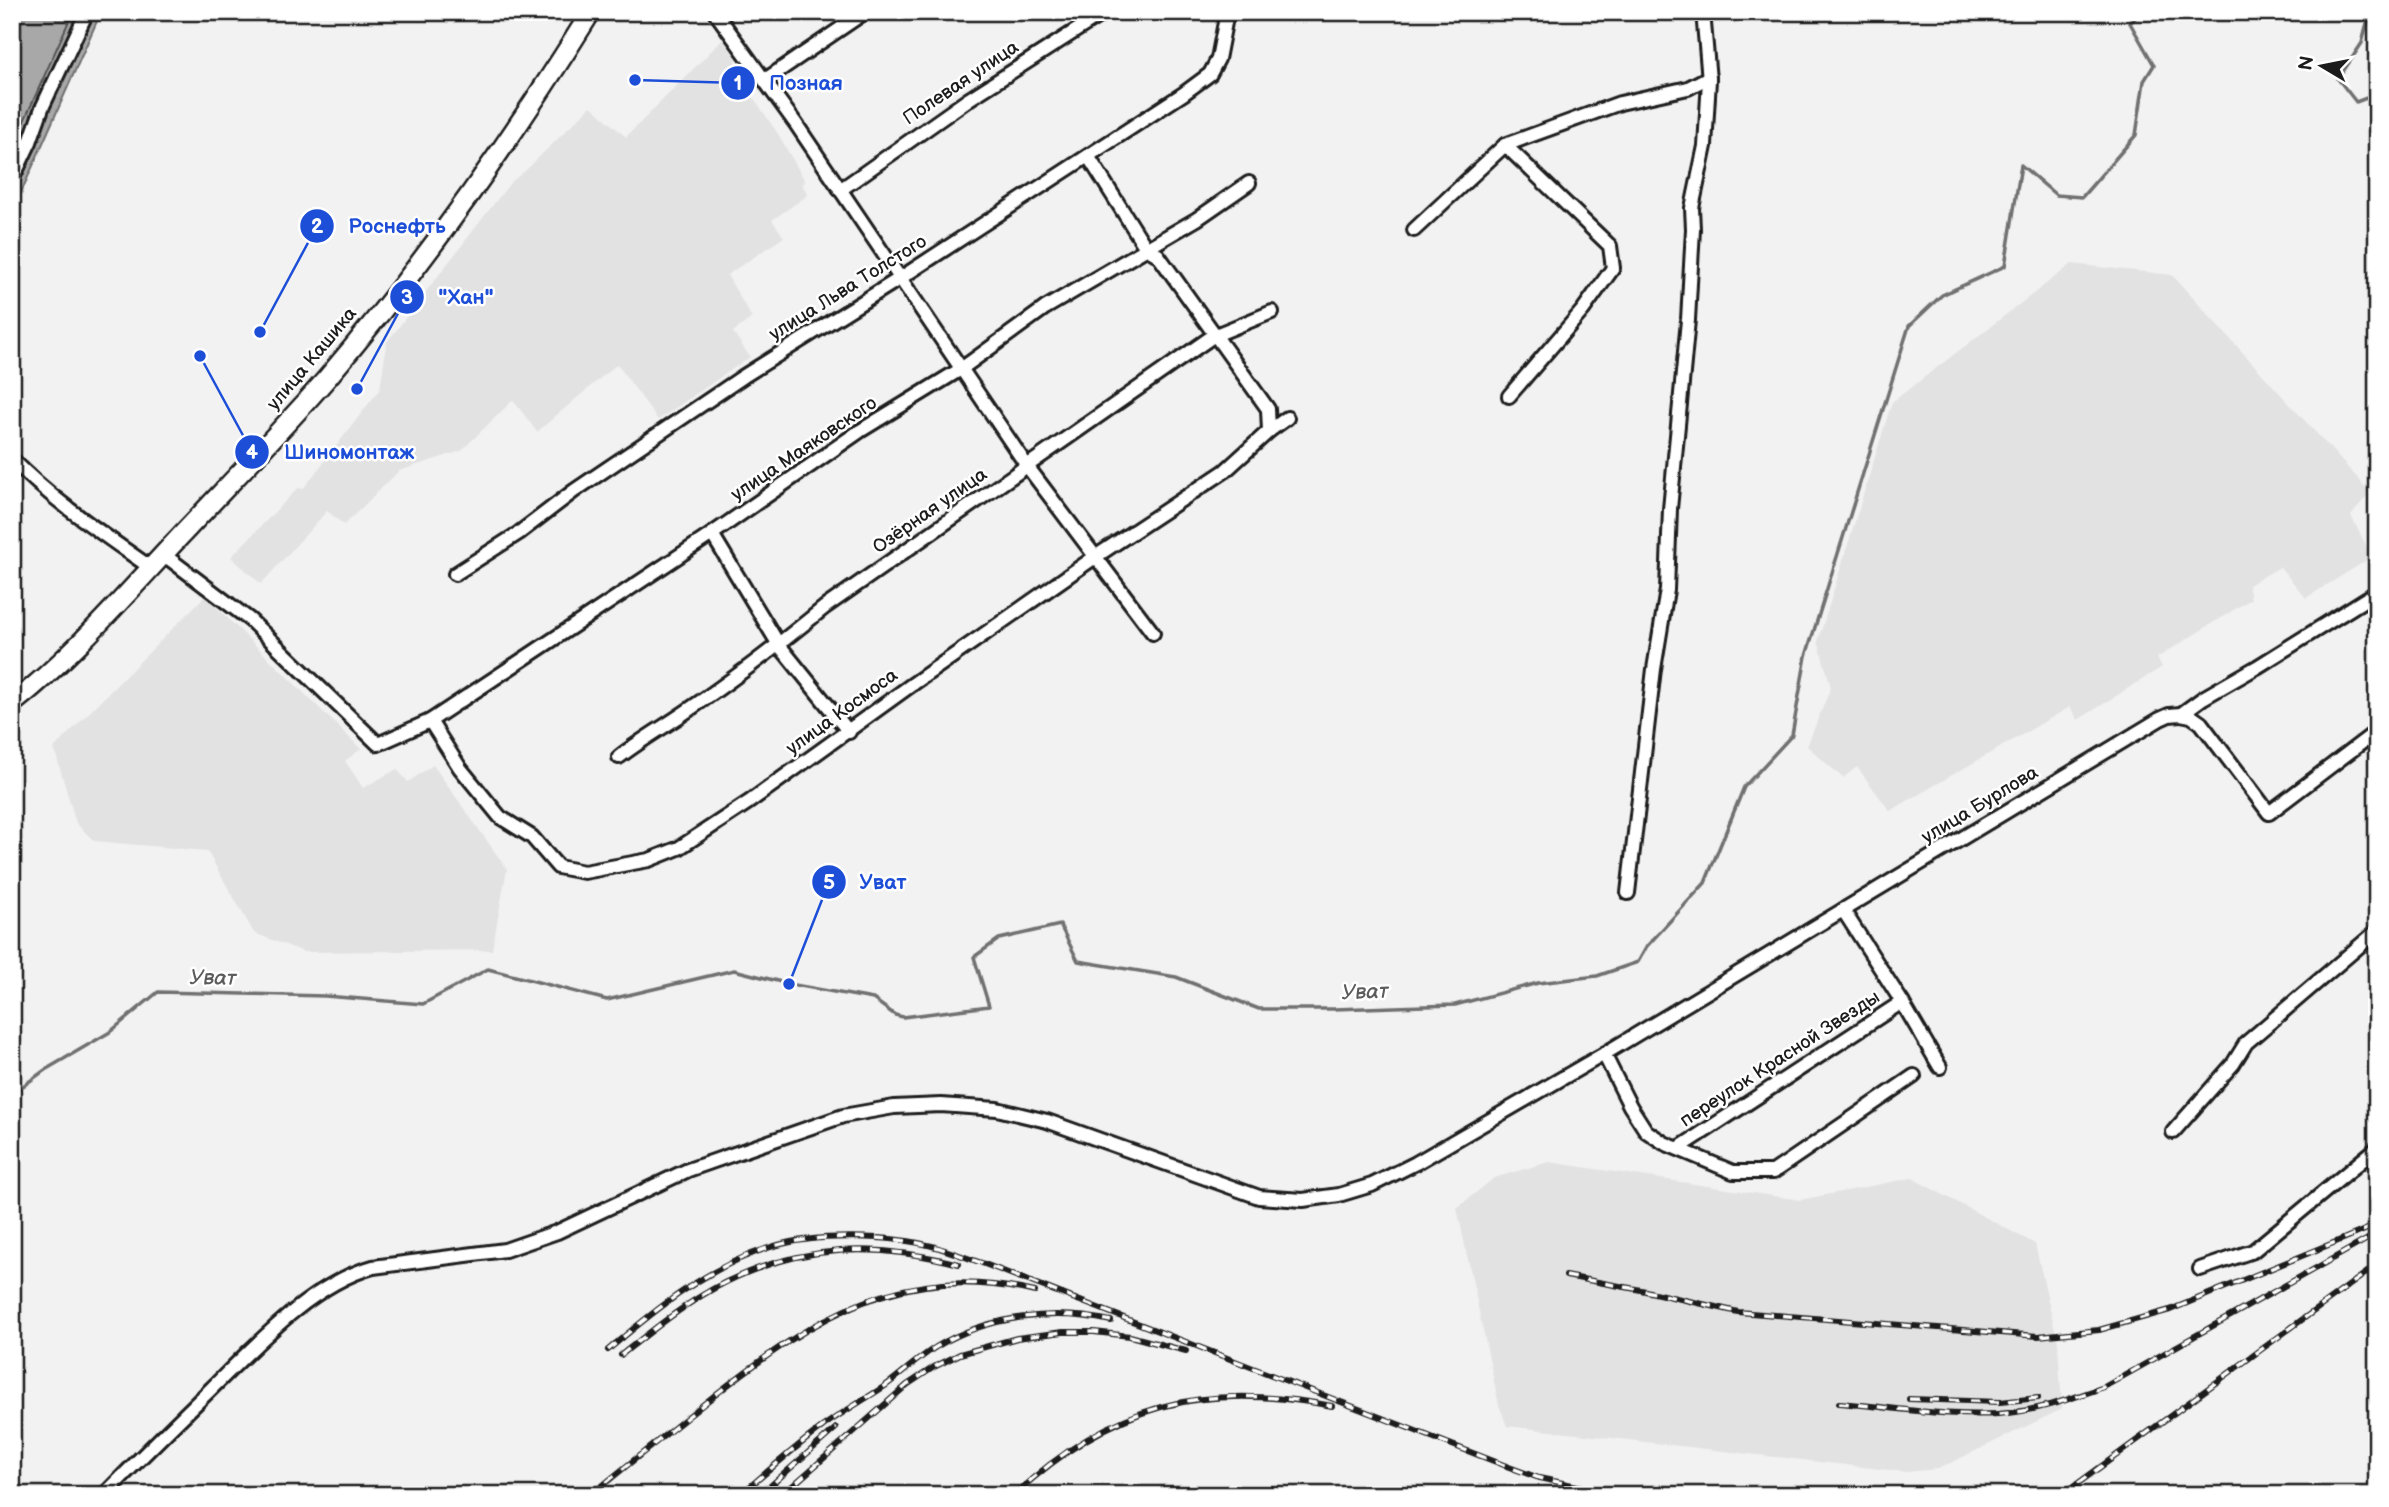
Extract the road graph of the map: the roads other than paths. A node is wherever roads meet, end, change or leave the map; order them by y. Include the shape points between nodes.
1 (87, 12) edge
2 (590, 12) edge
3 (715, 12) edge
4 (865, 12) edge
5 (1105, 12) edge
6 (1227, 12) edge
7 (1703, 12) edge
8 (1709, 77) junction
9 (765, 80) junction
10 (1505, 145) junction
11 (1088, 156) junction
12 (12, 180) edge
13 (1249, 183) dead end
14 (840, 190) junction
15 (1414, 230) dead end
16 (1146, 248) junction
17 (899, 279) junction
18 (1272, 312) dead end
19 (1213, 335) junction
20 (961, 369) junction
21 (1509, 396) dead end
22 (1287, 418) dead end
23 (1269, 430) junction
24 (12, 459) edge
25 (1027, 467) junction
26 (712, 534) junction
27 (163, 554) junction
28 (1095, 557) junction
29 (151, 568) junction
30 (455, 574) dead end
31 (2377, 592) edge
32 (1153, 633) dead end
33 (779, 645) junction
34 (17, 700) edge
35 (2181, 714) junction
36 (429, 721) junction
37 (2377, 731) edge
38 (849, 732) junction
39 (619, 757) dead end
40 (1628, 893) dead end
41 (1843, 910) junction
42 (2377, 931) edge
43 (1902, 1002) junction
44 (1604, 1054) junction
45 (1940, 1067) dead end
46 (1914, 1076) dead end
47 (2173, 1132) dead end
48 (1679, 1148) junction
49 (2377, 1148) edge
50 (2200, 1269) dead end
51 (104, 1495) edge

1 - 12 street
2 - 27 highway, улица Кашика via 489,167 366,330 300,409
3 - 9 street
4 - 9 street
5 - 14 street, Полевая улица via 969,99
6 - 11 street, улица Льва Толстого via 1218,59 1210,74
7 - 8 street
8 - 10 street via 1688,88 1620,103
8 - 40 street via 1705,146 1692,208 1667,590
9 - 14 street
10 - 15 street
10 - 21 street via 1610,246 1613,268
11 - 16 street
11 - 17 street, улица Льва Толстого
13 - 16 street, улица Маяковского
14 - 17 street
16 - 19 street via 1158,256
16 - 20 street, улица Маяковского via 1045,308
17 - 20 street
17 - 30 street, улица Льва Толстого via 744,376
18 - 19 street, Озёрная улица
19 - 23 street via 1268,409
19 - 25 street, Озёрная улица
20 - 25 street
20 - 26 street, улица Маяковского
22 - 23 street, улица Космоса
23 - 28 street, улица Космоса via 1225,471
24 - 29 street via 33,481
25 - 28 street
25 - 33 street, Озёрная улица via 825,607
26 - 33 street
26 - 36 street, улица Маяковского
27 - 29 highway, улица Кашика
27 - 36 street, улица Маяковского via 250,620 378,744
28 - 32 street
28 - 38 street, улица Космоса
29 - 34 highway, улица Кашика
31 - 35 street, улица Бурлова
33 - 38 street
33 - 39 street, Озёрная улица
35 - 37 street via 2201,723 2269,813
35 - 41 street, улица Бурлова via 2160,719
36 - 38 street, улица Космоса via 499,817 532,837 558,867 584,872 649,860 679,848
41 - 43 street
41 - 44 street, улица Бурлова
42 - 47 street via 2246,1043
43 - 45 street
43 - 48 street, переулок Красной Звезды
44 - 48 street via 1646,1131
44 - 51 street, улица Бурлова via 1372,1185 1303,1200 1259,1197 1047,1121 997,1110 942,1105 843,1116 688,1170 557,1232 505,1250 373,1267 333,1283 266,1335
46 - 48 street via 1773,1172 1733,1172
49 - 50 street via 2253,1251

